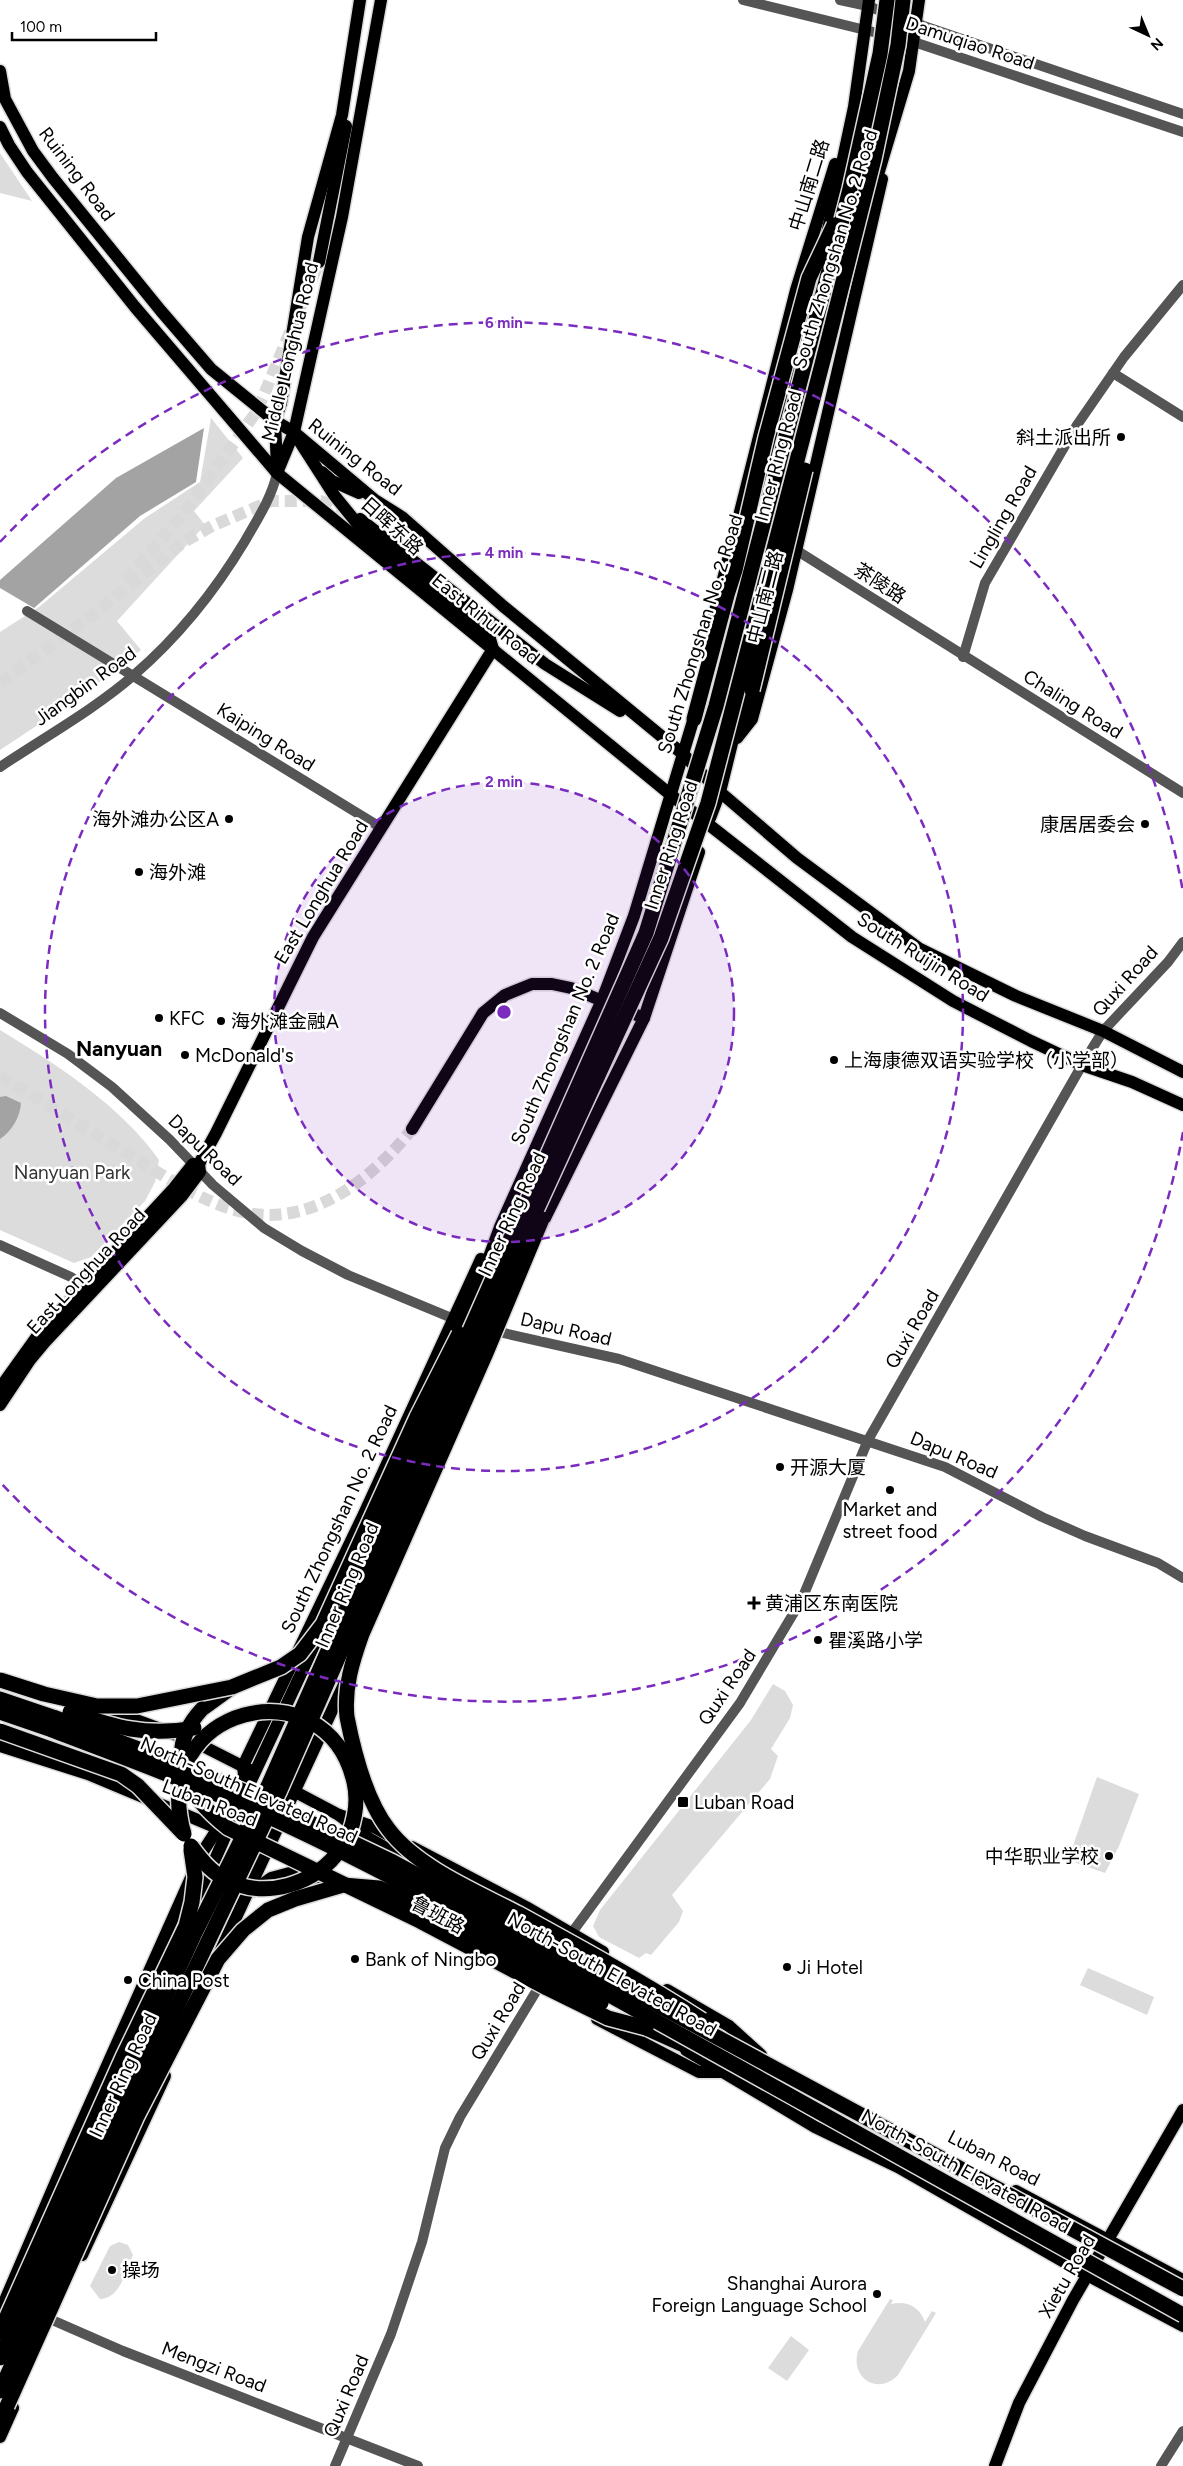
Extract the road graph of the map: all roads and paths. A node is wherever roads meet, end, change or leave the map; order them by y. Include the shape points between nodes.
1 (360, 0) edge
2 (380, 0) edge
3 (743, 0) edge
4 (840, 0) edge
5 (887, 0) edge
6 (903, 0) edge
7 (918, 0) edge
8 (869, 3) edge
9 (916, 24) junction
10 (865, 30) junction
11 (914, 42) junction
12 (350, 56) junction
13 (0, 71) edge
14 (909, 71) junction
15 (854, 107) junction
16 (1183, 114) edge
17 (0, 127) edge
18 (1183, 132) edge
19 (866, 188) junction
20 (850, 189) junction
21 (319, 262) tunnel mouth
22 (1183, 285) edge
23 (1112, 373) junction
24 (1183, 418) edge
25 (275, 421) junction
26 (294, 432) junction
27 (315, 466) junction
28 (277, 473) junction
29 (375, 500) junction
30 (360, 519) tunnel mouth
31 (796, 550) junction
32 (27, 610) dead end
33 (493, 649) junction
34 (963, 656) junction
35 (134, 676) junction
36 (694, 719) junction
37 (664, 739) junction
38 (732, 741) junction
39 (683, 754) junction
40 (0, 767) edge
41 (720, 792) junction
42 (1183, 793) edge
43 (671, 795) junction
44 (708, 824) junction
45 (380, 828) junction
46 (1183, 942) edge
47 (602, 1000) junction
48 (0, 1013) edge
49 (644, 1018) junction
50 (1103, 1031) junction
51 (1082, 1065) junction
52 (1183, 1072) edge
53 (1183, 1105) edge
54 (412, 1129) tunnel mouth
55 (573, 1130) junction
56 (197, 1167) junction
57 (0, 1245) edge
58 (489, 1286) junction
59 (87, 1289) junction
60 (458, 1321) junction
61 (489, 1330) junction
62 (0, 1388) edge
63 (0, 1405) edge
64 (868, 1440) junction
65 (1183, 1578) edge
66 (0, 1678) edge
67 (299, 1680) junction
68 (232, 1687) junction
69 (0, 1689) edge
70 (0, 1699) edge
71 (319, 1702) junction
72 (0, 1712) edge
73 (234, 1718) junction
74 (262, 1725) junction
75 (0, 1731) edge
76 (350, 1731) junction
77 (0, 1746) edge
78 (306, 1764) junction
79 (243, 1766) junction
80 (256, 1773) junction
81 (353, 1779) junction
82 (280, 1785) junction
83 (294, 1791) junction
84 (312, 1801) junction
85 (287, 1804) junction
86 (272, 1806) junction
87 (377, 1814) junction
88 (339, 1815) junction
89 (233, 1820) junction
90 (223, 1830) junction
91 (187, 1840) junction
92 (266, 1846) junction
93 (319, 1865) junction
94 (303, 1881) junction
95 (342, 1885) junction
96 (277, 1889) junction
97 (369, 1890) junction
98 (244, 1898) junction
99 (243, 1930) junction
100 (571, 1934) junction
101 (563, 1946) junction
102 (220, 1952) junction
103 (541, 1983) junction
104 (646, 2028) junction
105 (762, 2059) junction
106 (755, 2077) junction
107 (1183, 2110) edge
108 (84, 2174) junction
109 (1110, 2239) junction
110 (36, 2252) junction
111 (1087, 2275) junction
112 (1183, 2280) edge
113 (1183, 2289) edge
114 (2, 2303) edge
115 (18, 2305) junction
116 (39, 2314) junction
117 (1183, 2315) edge
118 (52, 2320) junction
119 (1183, 2326) edge
120 (0, 2332) edge
121 (0, 2344) edge
122 (0, 2358) edge
123 (0, 2391) edge
124 (0, 2405) edge
125 (0, 2419) edge
126 (1183, 2431) edge
127 (0, 2437) edge
128 (347, 2438) junction
129 (335, 2466) edge
130 (418, 2466) edge
131 (995, 2466) edge
132 (1161, 2466) edge

1 - 12 main road, Middle Longhua Road
2 - 26 main road, Middle Longhua Road via 342,217
3 - 10 street, Damuqiao Road
4 - 8 street, Damuqiao Road
5 - 20 highway, Inner Ring Road, bridge via 880,54
6 - 19 highway, Inner Ring Road, bridge via 898,44
7 - 9 main road, South Zhongshan No. 2 Road
8 - 9 street, Damuqiao Road
8 - 10 main road, South Zhongshan No. 2 Road
9 - 11 main road, South Zhongshan No. 2 Road
9 - 16 street, Damuqiao Road
10 - 11 street, Damuqiao Road
10 - 15 main road, South Zhongshan No. 2 Road
11 - 14 main road, South Zhongshan No. 2 Road
11 - 18 street, Damuqiao Road
12 - 21 main road via 346,126
12 - 25 main road, Middle Longhua Road via 342,115 308,236 281,403
13 - 25 main road, Ruining Road via 5,98 19,128 53,178 211,369
14 - 31 main road, 中山南二路
14 - 38 main road, South Zhongshan No. 2 Road via 817,364
15 - 36 main road, South Zhongshan No. 2 Road via 815,291 767,476
15 - 36 main road, 中山南二路 via 796,290 713,621
17 - 28 main road, Ruining Road via 33,180 135,307
19 - 38 highway, bridge via 843,321 752,690
19 - 55 highway, Inner Ring Road, bridge via 708,803 661,938
20 - 36 highway, bridge via 809,278 766,437 736,570
20 - 58 highway, Inner Ring Road, bridge via 716,706 646,933
22 - 23 street, Lingling Road
23 - 24 street
23 - 34 street, Lingling Road via 1077,425 985,583
25 - 26 main road, Ruining Road
25 - 28 main road, Middle Longhua Road
26 - 27 main road, 日晖东路
26 - 28 main road, Middle Longhua Road
26 - 29 main road, Ruining Road
27 - 29 main road, 日晖东路 via 332,481
27 - 33 main road, 日晖东路 via 334,496 360,527 488,632
28 - 33 main road, East Rihui Road
28 - 35 street, Jiangbin Road via 252,528 222,577 184,625
29 - 37 main road, Ruining Road via 402,517 503,606
30 - 37 main road via 545,664
31 - 34 street, 茶陵路
31 - 38 main road, 中山南二路 via 752,719
32 - 35 street, Kaiping Road
33 - 43 main road, East Rihui Road
33 - 45 main road, East Longhua Road
34 - 42 street, Chaling Road
35 - 40 street, Jiangbin Road
35 - 45 street, Kaiping Road
36 - 39 main road, South Zhongshan No. 2 Road
37 - 39 main road
38 - 41 main road, South Zhongshan No. 2 Road
39 - 41 main road, South Ruijin Road
39 - 43 main road, South Zhongshan No. 2 Road
41 - 44 main road, South Zhongshan No. 2 Road
41 - 50 main road, South Ruijin Road via 797,858 920,949 1016,996
43 - 44 main road, South Ruijin Road
43 - 47 main road, South Zhongshan No. 2 Road via 634,916
44 - 49 main road, South Zhongshan No. 2 Road
44 - 51 main road, South Ruijin Road via 852,937 953,1000
45 - 56 main road, East Longhua Road via 313,937
46 - 50 street, Quxi Road
47 - 49 main road
47 - 54 main road via 552,984 532,984 505,995 483,1013
47 - 60 main road, South Zhongshan No. 2 Road via 500,1227 478,1264
48 - 56 street, Dapu Road via 90,1069
49 - 61 main road, South Zhongshan No. 2 Road
50 - 51 street, Quxi Road
50 - 52 main road, South Ruijin Road
51 - 53 main road, South Ruijin Road via 1132,1082
51 - 64 street, Quxi Road
55 - 76 highway, bridge via 511,1296 362,1634 347,1686
55 - 123 highway, Inner Ring Road, bridge via 409,1493 280,1790 136,2093
56 - 59 main road, East Longhua Road via 182,1196
56 - 60 street, Dapu Road via 264,1228 302,1252 371,1286
57 - 59 street via 71,1277
58 - 68 highway, bridge via 449,1350 339,1590 312,1640 300,1654 281,1667
58 - 108 highway, Inner Ring Road, bridge via 269,1784 194,1935
59 - 62 main road, East Longhua Road via 22,1354
59 - 63 main road, East Longhua Road via 30,1360
60 - 61 street, Dapu Road
60 - 67 main road, South Zhongshan No. 2 Road
60 - 74 main road, South Zhongshan No. 2 Road
61 - 64 street, Dapu Road via 619,1359
61 - 71 main road, South Zhongshan No. 2 Road
61 - 78 main road via 493,1353
64 - 65 street, Dapu Road via 945,1467 1042,1517 1158,1563
64 - 100 street, Quxi Road via 802,1599 762,1670
66 - 68 highway, bridge via 44,1694 97,1706 137,1706
66 - 79 main road, Luban Road via 138,1720 193,1741
67 - 74 main road
67 - 80 main road, South Zhongshan No. 2 Road
68 - 104 highway, bridge via 202,1709 184,1738 184,1775 212,1815 228,1828 420,1921 608,2018
69 - 73 highway, bridge via 124,1730 178,1731
70 - 105 highway, North-South Elevated Road, bridge via 184,1766 314,1823
71 - 78 main road
71 - 82 main road
72 - 106 highway, North-South Elevated Road, bridge via 178,1778 309,1836 502,1936
73 - 81 highway, bridge via 266,1711 295,1716 308,1722 334,1742
73 - 91 highway, bridge via 202,1740 185,1767 178,1801
74 - 79 main road, South Zhongshan No. 2 Road
75 - 91 highway, bridge via 121,1774 138,1786
76 - 81 highway, bridge
76 - 87 highway, bridge
77 - 90 main road, Luban Road via 88,1774
78 - 83 main road
79 - 80 main road, Luban Road
79 - 90 main road, South Zhongshan No. 2 Road via 244,1775
80 - 82 main road, Luban Road
80 - 89 main road, South Zhongshan No. 2 Road
81 - 87 highway, bridge
81 - 94 highway, bridge via 356,1801 345,1843 325,1867
82 - 83 main road, Luban Road
82 - 86 main road
83 - 84 main road, Luban Road
83 - 85 main road
84 - 85 main road
84 - 88 main road, Luban Road
85 - 86 main road
85 - 92 main road
86 - 89 main road via 247,1811
86 - 92 main road
87 - 105 highway, bridge via 398,1841 430,1865 636,1979
88 - 100 main road, Luban Road via 374,1827
88 - 101 main road, Luban Road via 370,1839
89 - 90 main road
90 - 92 main road, Luban Road
90 - 114 main road via 202,1854
90 - 115 main road, South Zhongshan No. 2 Road via 144,2027
91 - 96 highway, bridge via 205,1865 223,1878 249,1888
91 - 110 highway, bridge via 195,1877 186,1926
92 - 93 main road, Luban Road
92 - 98 main road
92 - 116 main road via 247,1869
93 - 97 main road, Luban Road
93 - 98 main road via 270,1878
94 - 95 highway, bridge
94 - 96 highway, bridge
95 - 99 highway, bridge via 268,1910
95 - 104 highway, bridge via 379,1888 422,1905
96 - 99 highway, bridge
97 - 102 main road via 333,1890 254,1918 231,1936
97 - 103 main road, Luban Road via 465,1935
98 - 102 main road
99 - 125 highway, bridge via 218,1958 137,2116
100 - 101 street, Quxi Road
100 - 105 main road, Luban Road via 729,2026
101 - 103 street, Quxi Road
101 - 105 main road, Luban Road
102 - 118 main road
103 - 111 main road, Luban Road via 704,2058 721,2072 815,2127 898,2167
103 - 128 street, Quxi Road via 445,2148 422,2242 395,2324
104 - 106 highway, bridge
105 - 109 main road, Luban Road
105 - 113 highway, North-South Elevated Road, bridge
106 - 117 highway, North-South Elevated Road, bridge
107 - 109 main road, Xietu Road
108 - 110 highway, bridge
108 - 122 highway, Inner Ring Road, bridge
109 - 111 main road, Xietu Road
109 - 112 main road, Luban Road
110 - 120 highway, bridge
111 - 119 main road, Luban Road
111 - 131 main road, Xietu Road via 1019,2403
114 - 115 street, Mengzi Road
115 - 116 street, Mengzi Road
115 - 121 main road, South Zhongshan No. 2 Road
116 - 118 street, Mengzi Road
116 - 124 main road
118 - 127 main road
118 - 128 street, Mengzi Road
126 - 132 street
128 - 129 street, Quxi Road
128 - 130 street, Mengzi Road

